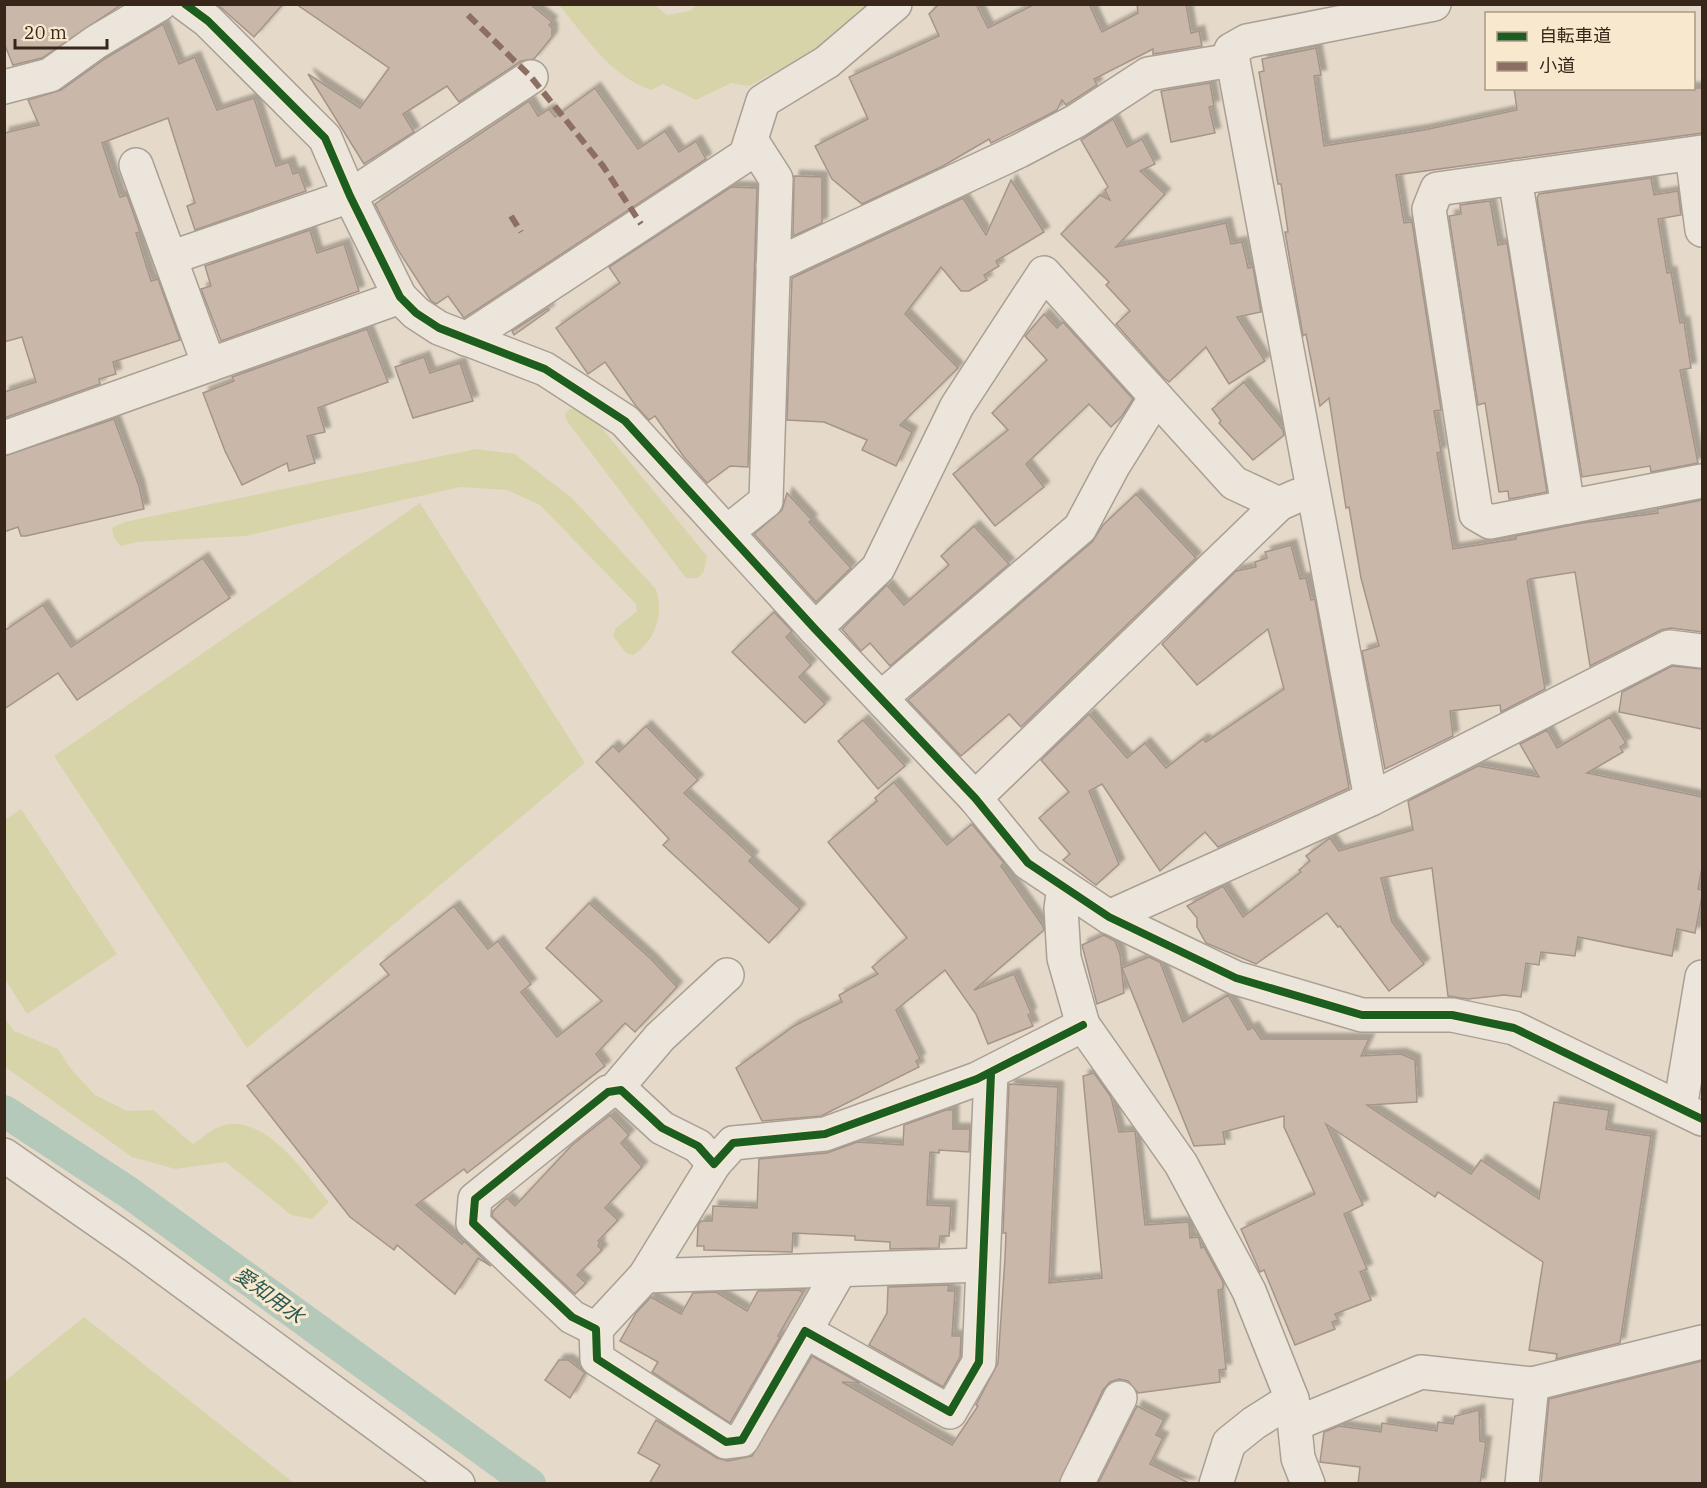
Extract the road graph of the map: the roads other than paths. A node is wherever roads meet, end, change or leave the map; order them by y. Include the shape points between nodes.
1 (160, 4) edge
2 (185, 4) edge
3 (895, 4) edge
4 (1434, 4) edge
5 (1232, 60) junction
6 (531, 77) dead end
7 (4, 87) edge
8 (751, 140) junction
9 (1697, 153) edge
10 (136, 165) dead end
11 (1515, 178) junction
12 (350, 196) junction
13 (1702, 230) edge
14 (170, 258) junction
15 (773, 266) junction
16 (400, 297) junction
17 (466, 339) junction
18 (209, 365) junction
19 (1156, 398) junction
20 (4, 438) edge
21 (1702, 481) edge
22 (1312, 490) junction
23 (1279, 504) junction
24 (1568, 507) junction
25 (727, 532) junction
26 (815, 629) junction
27 (1702, 651) edge
28 (881, 698) junction
29 (975, 798) junction
30 (1371, 799) junction
31 (1064, 888) junction
32 (1109, 917) junction
33 (727, 975) dead end
34 (1702, 977) edge
35 (1083, 1025) junction
36 (991, 1073) junction
37 (614, 1091) junction
38 (1691, 1113) edge
39 (4, 1155) edge
40 (714, 1164) junction
41 (982, 1265) junction
42 (840, 1270) junction
43 (645, 1276) junction
44 (596, 1329) junction
45 (805, 1331) junction
46 (1702, 1342) edge
47 (1532, 1384) junction
48 (1120, 1398) dead end
49 (1293, 1412) junction
50 (458, 1484) edge
51 (1077, 1484) edge
52 (1216, 1484) edge
53 (1308, 1484) edge
54 (1522, 1484) edge

1 - 7 street via 50,75
2 - 12 street via 208,21 325,138
3 - 8 street via 827,62 763,101
4 - 5 street via 1246,41 1231,50
5 - 15 street via 1148,74 1076,121 1019,151
5 - 22 street
6 - 12 street
8 - 15 street via 776,179
8 - 17 street via 746,155
9 - 11 street
9 - 13 street
10 - 14 street
11 - 24 street
11 - 24 street via 1437,189 1429,208 1476,514 1490,522
12 - 14 street
12 - 16 street
14 - 18 street
15 - 25 street via 766,501
16 - 17 street via 439,328
16 - 18 street
17 - 25 street via 545,369 625,421
18 - 20 street
19 - 23 street via 1234,483
19 - 26 street via 1044,273 957,406 878,568
19 - 28 street via 1080,528
21 - 24 street
22 - 23 street
22 - 30 street
23 - 29 street
25 - 26 street
26 - 28 street
27 - 30 street via 1669,647
28 - 29 street
29 - 31 street via 1028,863
30 - 32 street
31 - 32 street
31 - 35 street via 1064,958
32 - 38 street via 1236,978 1362,1015 1452,1014 1514,1028
33 - 37 street via 660,1037
34 - 38 street
35 - 36 street
35 - 49 street via 1181,1164 1249,1291
36 - 40 street via 825,1134 733,1143
36 - 41 street
37 - 40 street via 621,1090 662,1128 698,1146
37 - 44 street via 475,1199 473,1223 572,1317
39 - 50 street
40 - 43 street
41 - 42 street
41 - 45 street via 979,1362 950,1412
42 - 43 street
42 - 45 street
43 - 44 street
44 - 45 street via 597,1359 726,1442 742,1440
46 - 47 street
47 - 49 street via 1421,1372
47 - 54 street
48 - 51 street
49 - 52 street via 1254,1423 1229,1443
49 - 53 street via 1298,1458

